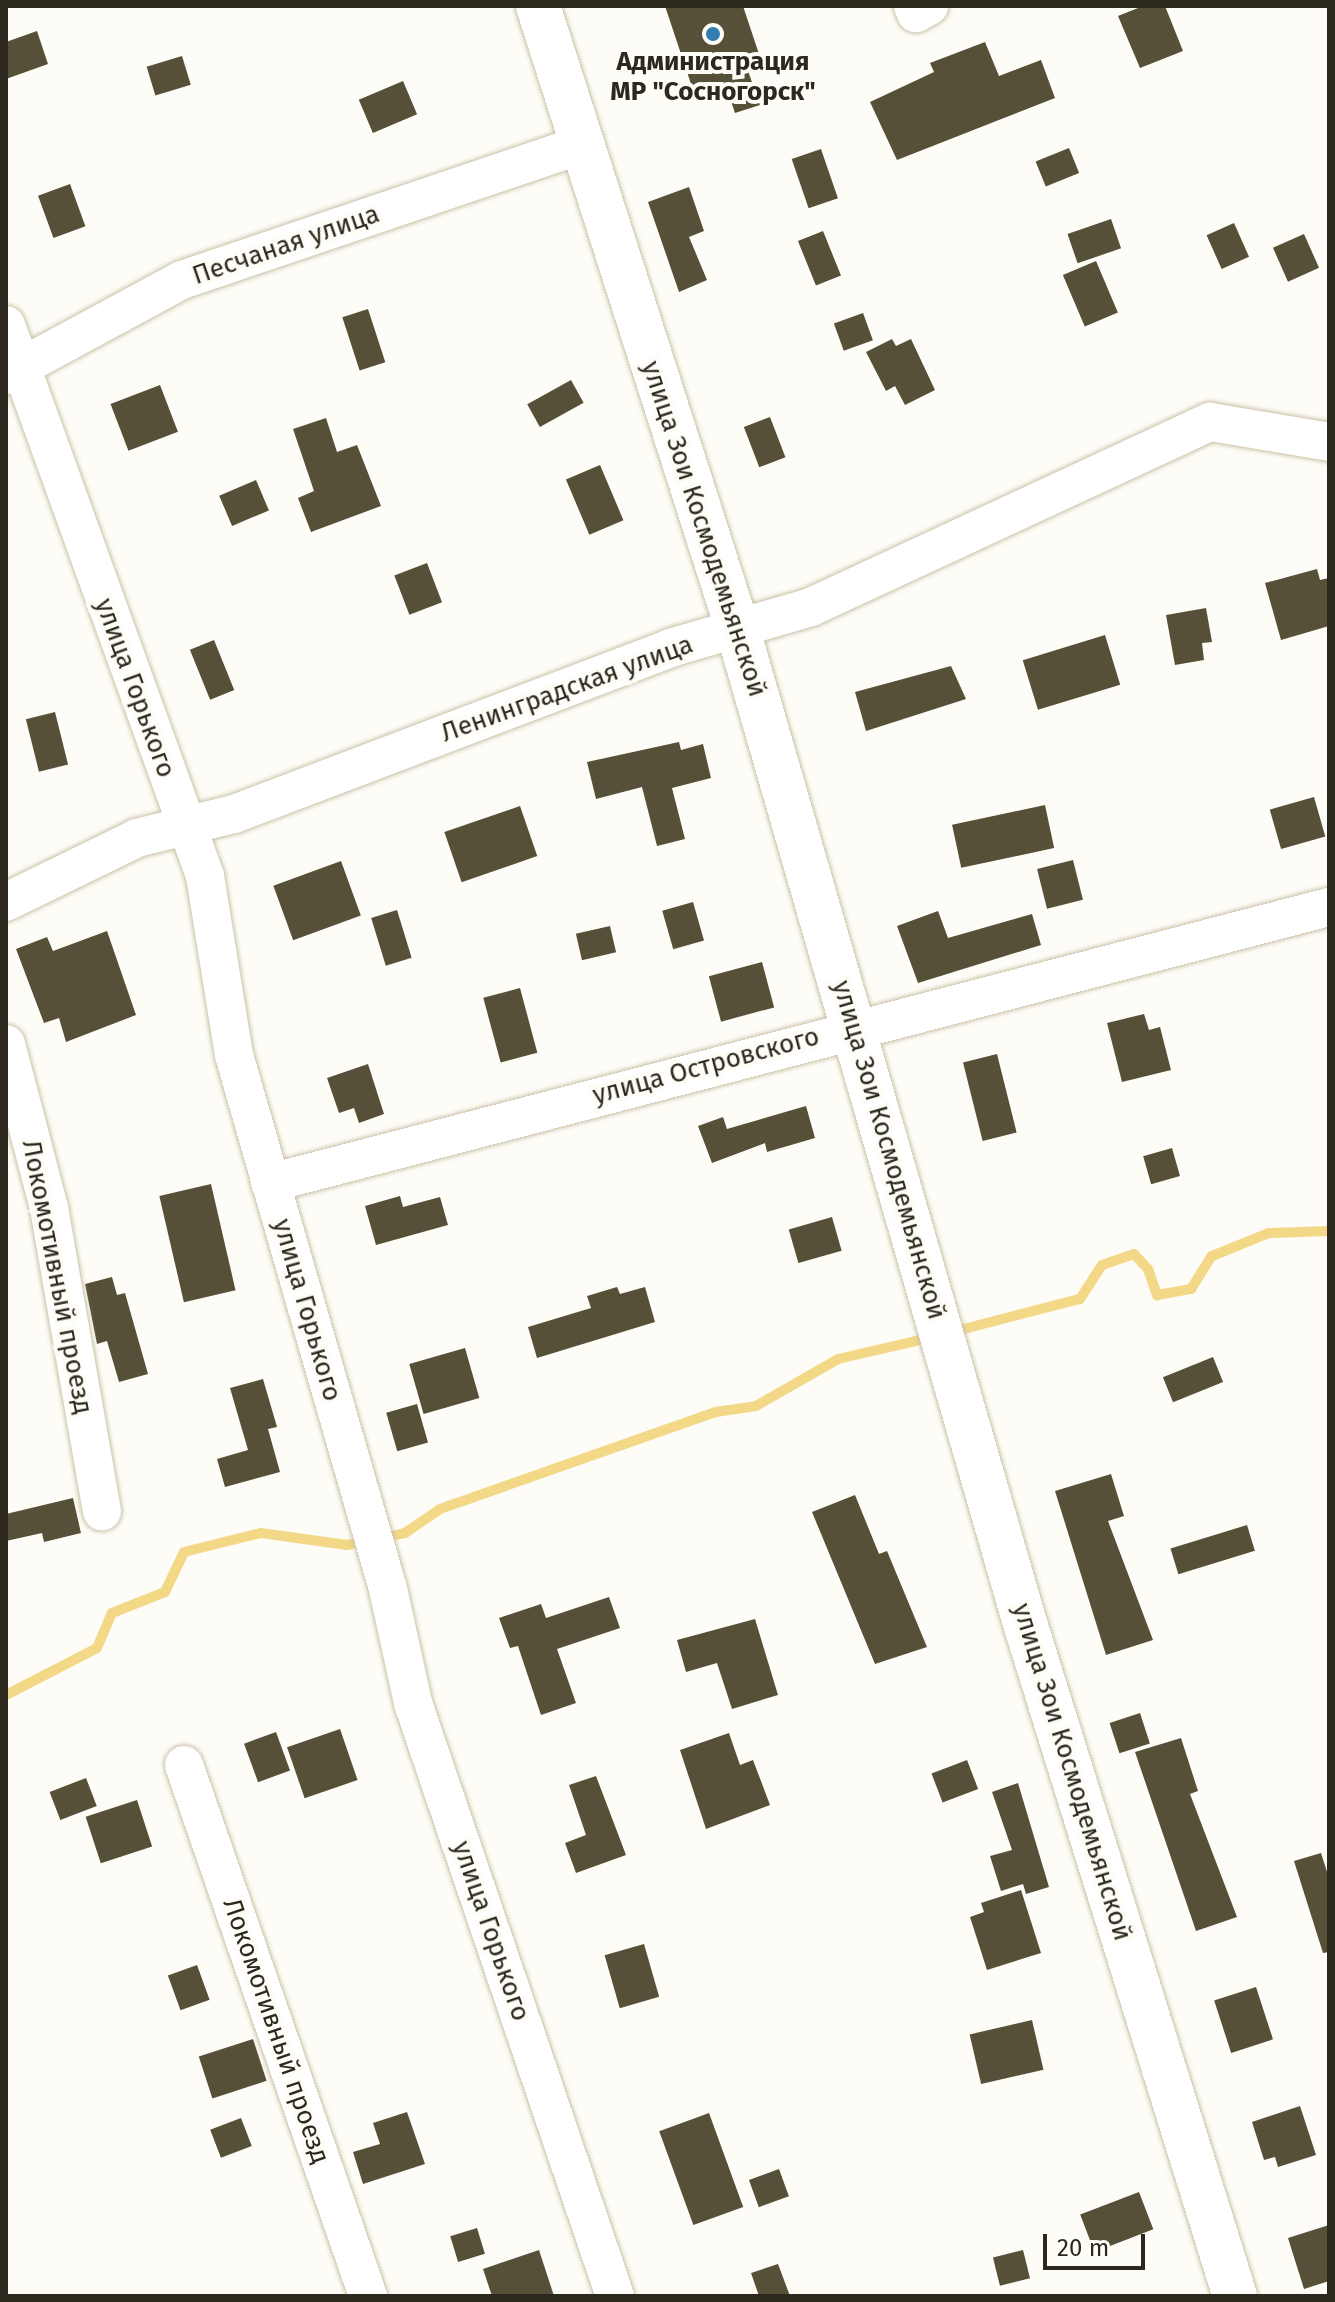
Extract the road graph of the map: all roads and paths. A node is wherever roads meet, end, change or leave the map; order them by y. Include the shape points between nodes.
1 (538, 6) edge
2 (580, 145) junction
3 (6, 325) edge
4 (14, 370) edge
5 (1329, 442) edge
6 (737, 627) junction
7 (187, 825) junction
8 (6, 902) edge
9 (1329, 907) edge
10 (853, 1027) junction
11 (6, 1044) edge
12 (270, 1183) junction
13 (102, 1511) dead end
14 (184, 1765) dead end
15 (368, 2296) edge
16 (615, 2296) edge
17 (1235, 2296) edge

1 - 2 street, улица Зои Космодемьянской
2 - 4 street, Песчаная улица via 182,280
2 - 6 street, улица Зои Космодемьянской
3 - 4 street, улица Горького
4 - 7 street, улица Горького
5 - 6 street, Ленинградская улица via 1210,422 811,607
6 - 7 street, Ленинградская улица via 234,814
6 - 10 street, улица Зои Космодемьянской
7 - 8 street, Ленинградская улица via 137,838
7 - 12 street, улица Горького via 205,876 234,1055
9 - 10 street, улица Островского
10 - 12 street, улица Островского
10 - 17 street, улица Зои Космодемьянской via 1024,1620
11 - 13 street, Локомотивный проезд via 49,1208
12 - 16 street, улица Горького via 388,1589 413,1703
14 - 15 street, Локомотивный проезд

